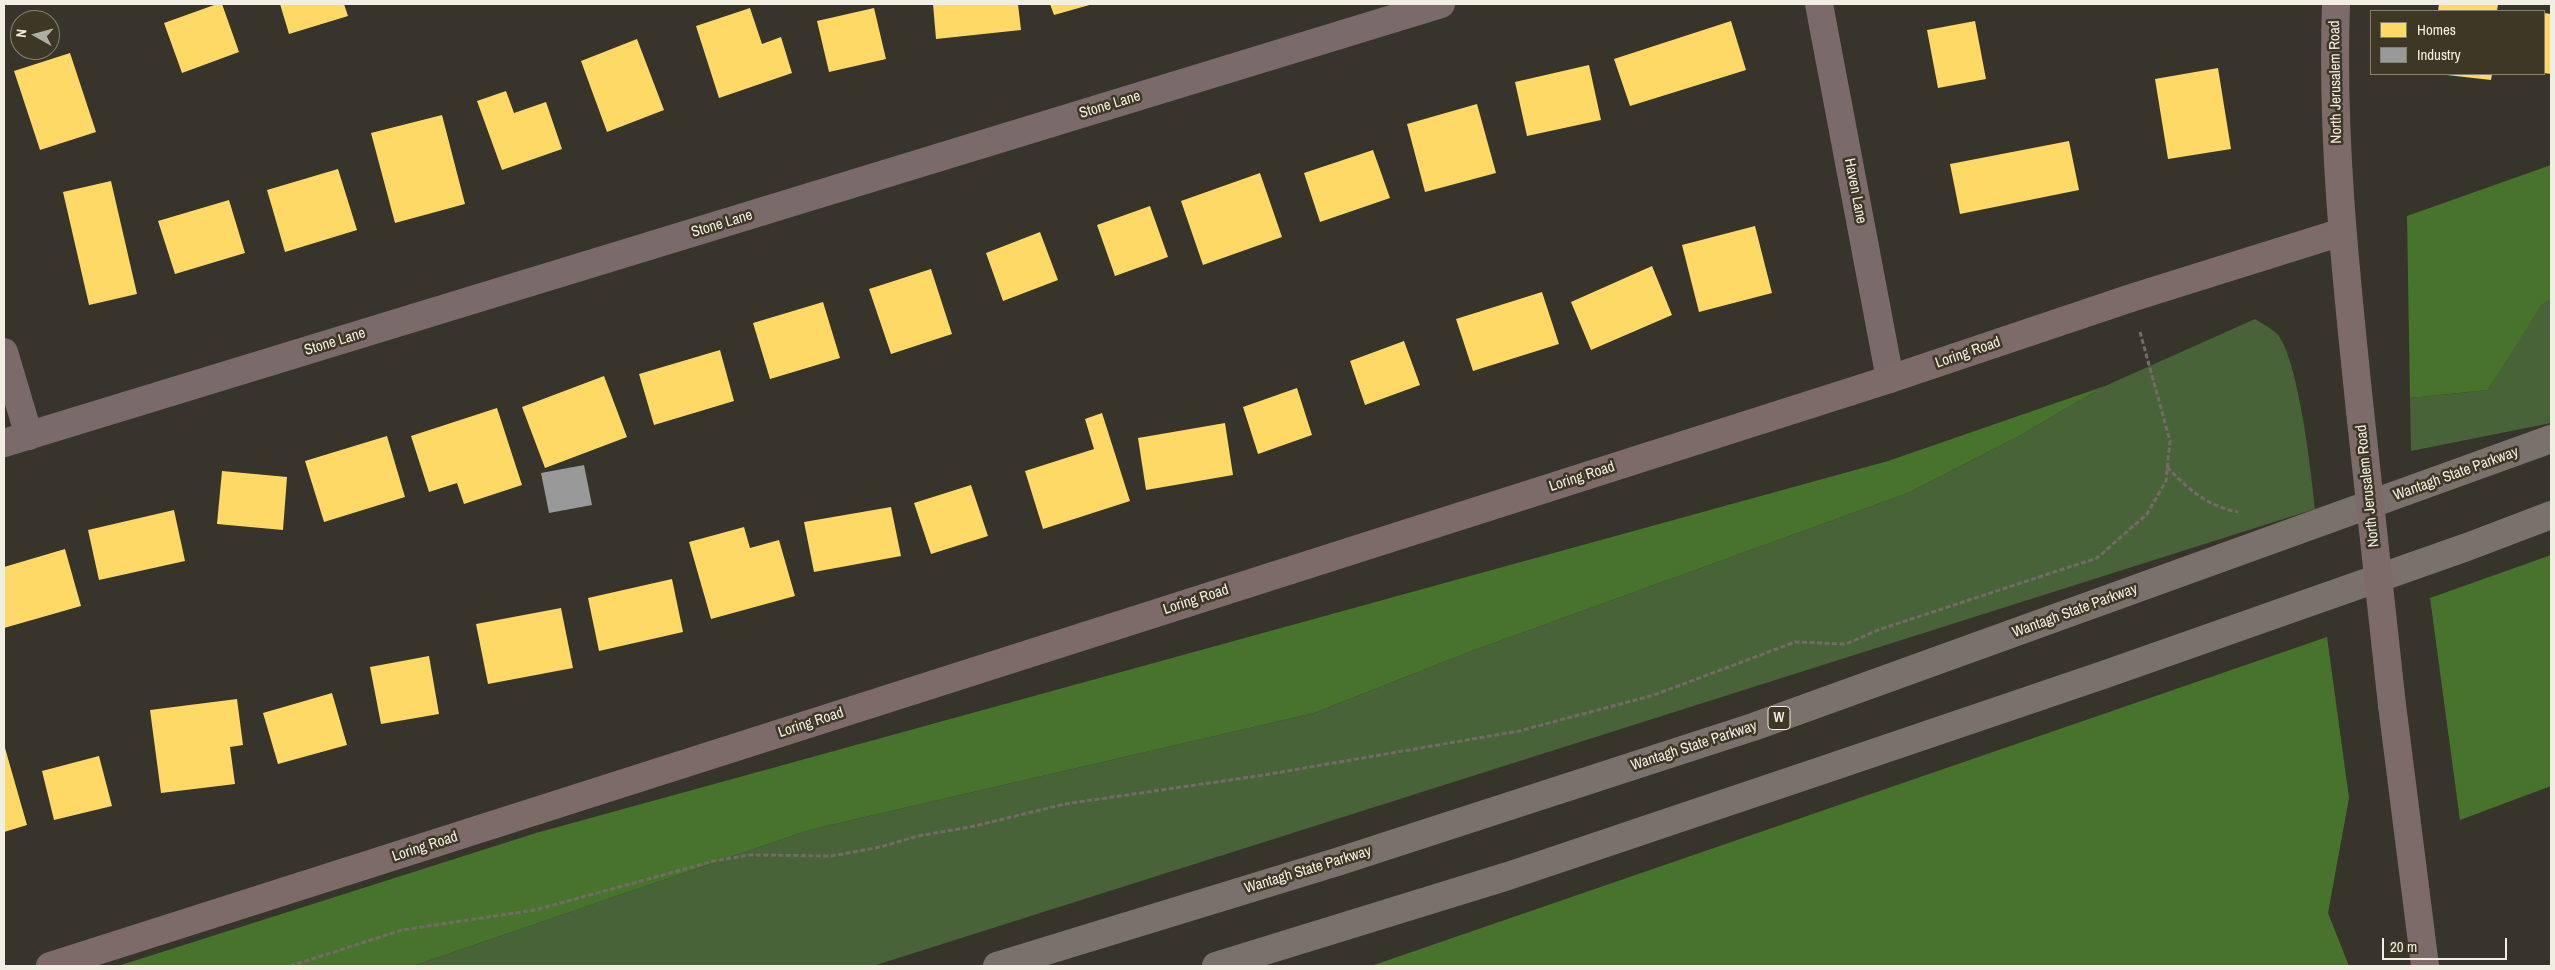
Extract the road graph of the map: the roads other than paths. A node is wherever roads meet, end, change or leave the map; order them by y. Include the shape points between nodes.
1 (1441, 4) edge
2 (1820, 4) edge
3 (2336, 4) edge
4 (2342, 232) junction
5 (4, 352) edge
6 (1890, 379) junction
7 (2551, 439) edge
8 (16, 440) edge
9 (2551, 515) edge
10 (50, 966) edge
11 (997, 966) edge
12 (1216, 966) edge
13 (2425, 966) edge

1 - 8 street, Stone Lane
2 - 6 street, Haven Lane
3 - 4 street, North Jerusalem Road via 2336,127
4 - 6 street, Loring Road
4 - 13 street, North Jerusalem Road, bridge via 2392,706
5 - 8 street
6 - 10 street, Loring Road
7 - 11 highway, Wantagh State Parkway / W via 1753,727 1340,861
9 - 12 highway via 2131,665 1772,787 1508,876

